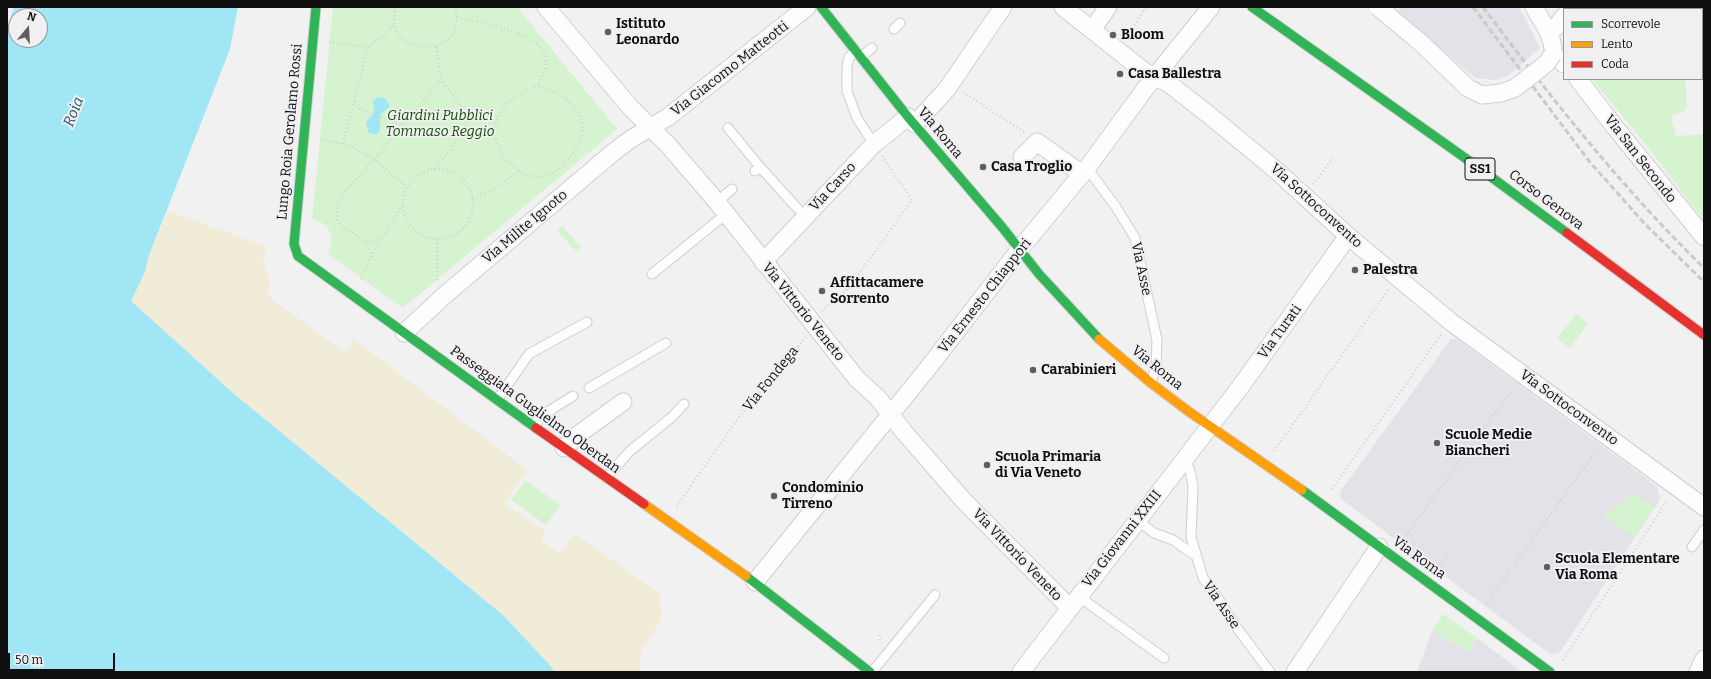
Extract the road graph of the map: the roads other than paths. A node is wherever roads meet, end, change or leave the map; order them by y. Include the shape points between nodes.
1 (316, 7) edge
2 (546, 7) edge
3 (807, 7) edge
4 (821, 7) edge
5 (1003, 7) edge
6 (1062, 7) edge
7 (1108, 7) edge
8 (1211, 7) edge
9 (1252, 7) edge
10 (1378, 7) edge
11 (1534, 7) edge
12 (1563, 17) edge
13 (1092, 30) junction
14 (1549, 33) junction
15 (872, 48) dead end
16 (859, 54) junction
17 (1558, 59) edge
18 (1154, 78) junction
19 (1579, 80) edge
20 (911, 121) junction
21 (651, 128) junction
22 (728, 128) dead end
23 (874, 144) junction
24 (1022, 157) dead end
25 (1085, 171) junction
26 (732, 189) dead end
27 (721, 208) junction
28 (798, 209) dead end
29 (1348, 236) junction
30 (1704, 237) edge
31 (1020, 250) junction
32 (300, 258) joint
33 (763, 262) junction
34 (652, 274) dead end
35 (587, 322) dead end
36 (404, 333) junction
37 (1704, 336) edge
38 (666, 343) dead end
39 (1151, 383) junction
40 (589, 388) dead end
41 (573, 396) dead end
42 (497, 400) junction
43 (623, 402) dead end
44 (684, 404) dead end
45 (890, 413) junction
46 (533, 425) junction
47 (1210, 426) junction
48 (564, 448) junction
49 (1185, 458) junction
50 (606, 478) junction
51 (1704, 507) edge
52 (1137, 520) junction
53 (1704, 530) edge
54 (1692, 547) dead end
55 (1385, 551) junction
56 (1196, 556) junction
57 (755, 582) junction
58 (935, 595) dead end
59 (1074, 601) junction
60 (1164, 658) dead end
61 (1704, 660) edge
62 (871, 672) edge
63 (1021, 672) edge
64 (1270, 672) edge
65 (1295, 672) edge
66 (1550, 672) edge
67 (1698, 672) edge

1 - 32 street, Lungo Roia Gerolamo Rossi via 294,244
2 - 21 street, Via Vittorio Veneto
3 - 21 street, Via Giacomo Matteotti
4 - 16 street, Via Roma
5 - 20 street, Via Carso via 950,84 933,105
6 - 13 street, Via Sottoconvento
7 - 13 street
8 - 18 street, Via Ernesto Chiappori
9 - 37 street, Corso Genova / SS1 via 1475,165
10 - 17 street, bridge via 1421,43 1468,88 1482,94 1501,94 1515,88 1547,63
11 - 14 street
12 - 14 street
13 - 18 street, Via Sottoconvento
14 - 17 street
15 - 16 lane
16 - 20 street, Via Roma
16 - 23 lane via 849,57 847,90 857,118
18 - 25 street, Via Ernesto Chiappori
18 - 29 street, Via Sottoconvento via 1168,83 1209,115
19 - 30 street, Via San Secondo
20 - 23 street, Via Carso
20 - 31 street, Via Roma
21 - 27 street, Via Vittorio Veneto
21 - 36 street, Via Milite Ignoto via 616,150 446,294
22 - 28 lane via 758,169
23 - 33 street, Via Carso
24 - 25 street, Via Asse via 1037,142
25 - 31 street, Via Ernesto Chiappori
25 - 39 lane, Via Asse via 1116,208 1135,238 1157,340 1156,366
26 - 27 lane
27 - 33 street, Via Vittorio Veneto
27 - 34 lane
29 - 47 street, Via Turati
29 - 51 street, Via Sottoconvento via 1451,322
31 - 39 street, Via Roma via 1040,276 1093,333
31 - 45 street, Via Ernesto Chiappori
32 - 36 street, Passeggiata Guglielmo Oberdan
33 - 45 street, Via Vittorio Veneto via 852,373
35 - 42 lane via 529,354
36 - 42 street, Passeggiata Guglielmo Oberdan
38 - 40 lane
39 - 47 street, Via Roma
41 - 46 lane
42 - 46 street, Passeggiata Guglielmo Oberdan
43 - 48 street
44 - 50 lane via 630,451
45 - 57 street, Via Ernesto Chiappori
45 - 59 street, Via Vittorio Veneto via 964,501
46 - 48 street, Passeggiata Guglielmo Oberdan
47 - 49 street, Via Giovanni XXIII
47 - 55 street, Via Roma
48 - 50 street, Passeggiata Guglielmo Oberdan
49 - 52 street, Via Giovanni XXIII
49 - 56 lane, Via Asse via 1193,486 1191,537
50 - 57 street, Passeggiata Guglielmo Oberdan
52 - 56 lane via 1154,533 1173,540
52 - 59 street, Via Giovanni XXIII
53 - 54 lane
55 - 65 street
55 - 66 street, Via Roma
56 - 64 lane, Via Asse via 1202,578
57 - 62 street, Passeggiata Guglielmo Oberdan
58 - 62 lane
59 - 60 lane
59 - 63 street, Via Giovanni XXIII
61 - 67 street

